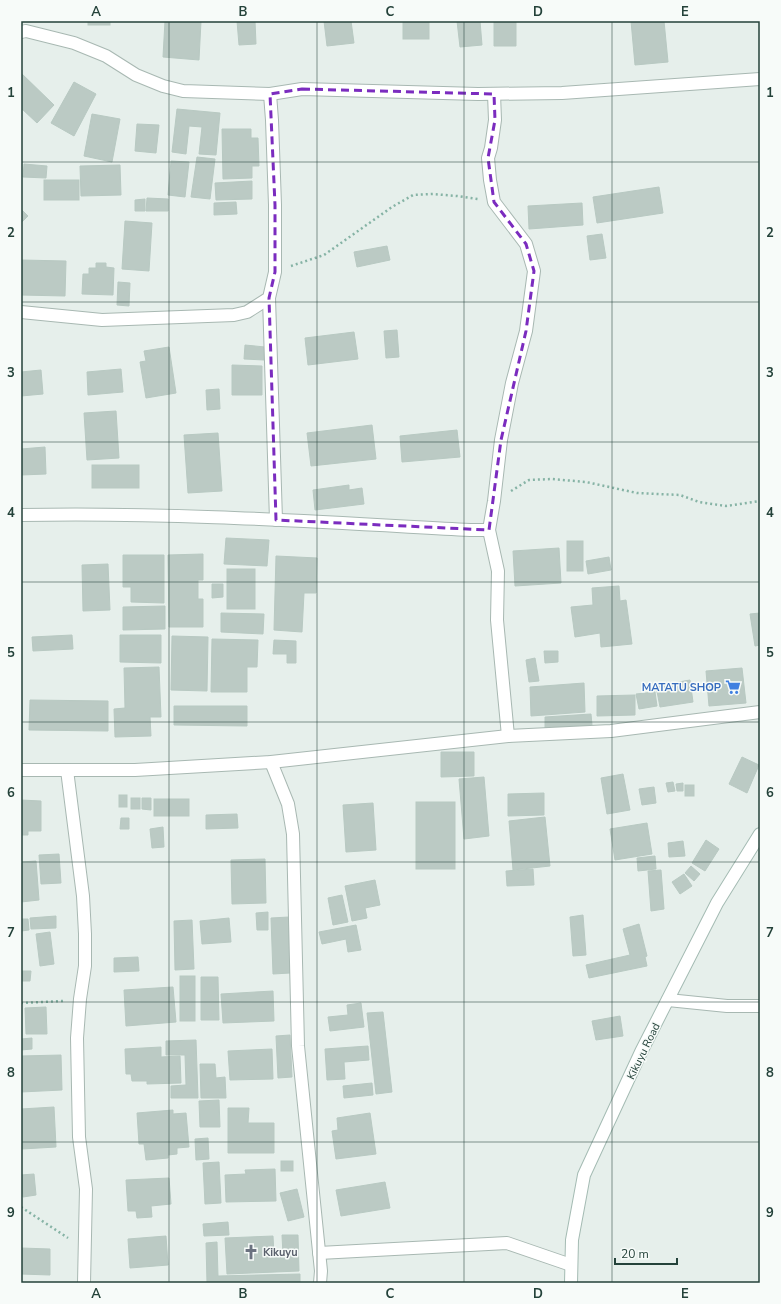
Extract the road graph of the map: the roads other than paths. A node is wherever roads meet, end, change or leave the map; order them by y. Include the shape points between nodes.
1 (23, 29) edge
2 (760, 79) edge
3 (270, 94) junction
4 (494, 94) junction
5 (269, 298) junction
6 (21, 312) edge
7 (21, 515) edge
8 (276, 520) junction
9 (489, 530) junction
10 (760, 712) edge
11 (508, 736) junction
12 (271, 762) junction
13 (21, 770) edge
14 (67, 770) junction
15 (760, 834) edge
16 (668, 1000) junction
17 (760, 1006) edge
18 (319, 1253) junction
19 (571, 1264) junction
20 (84, 1283) edge
21 (320, 1283) edge
22 (571, 1283) edge

1 - 3 street via 74,42 106,56 136,75 163,86 183,91
2 - 4 street via 562,93
3 - 4 street via 302,89
3 - 5 street via 275,197 275,272
4 - 9 street via 495,120 488,158 494,202 526,244 534,271 526,331 512,383 501,440
5 - 6 street via 247,312 234,315 102,320
5 - 8 street
7 - 8 street via 135,515
8 - 9 street
9 - 11 street via 498,571 497,620
10 - 11 street via 611,731
11 - 12 street
12 - 14 street via 135,770
12 - 18 street via 288,804 293,834 298,1046
13 - 14 street
14 - 20 street via 85,927 85,966 77,1038 78,1137 86,1189
15 - 16 street, Kikuyu Road via 717,903
16 - 17 street via 727,1006
16 - 19 street, Kikuyu Road via 584,1175 572,1240
18 - 19 street via 507,1243
18 - 21 street
19 - 22 street, Kikuyu Road

